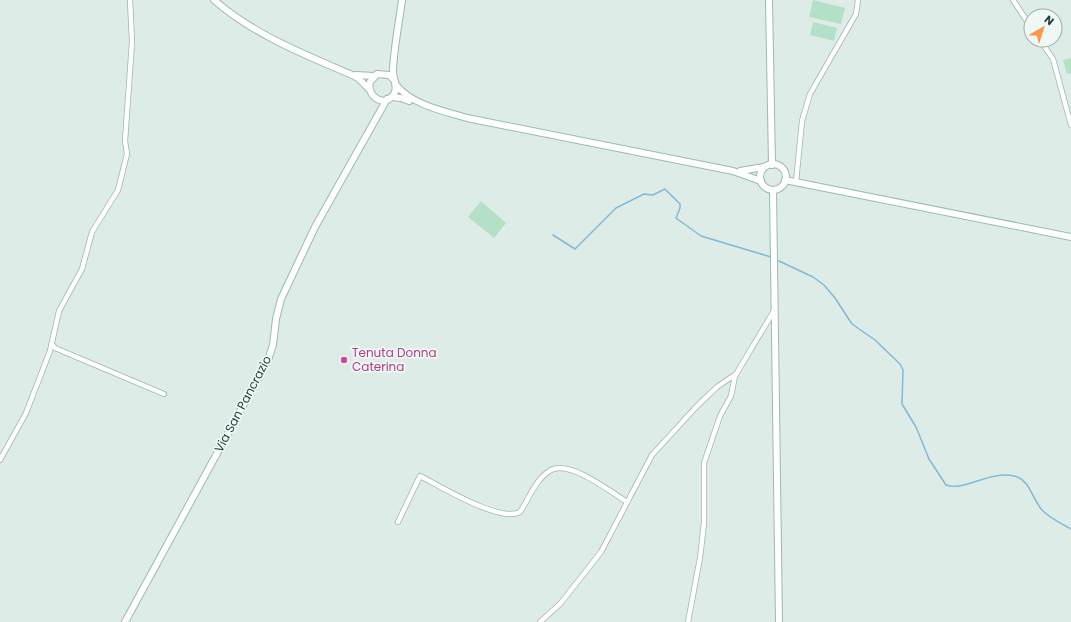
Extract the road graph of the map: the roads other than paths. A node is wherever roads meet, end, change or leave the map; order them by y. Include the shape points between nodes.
1 (130, 0) edge
2 (214, 0) edge
3 (402, 0) edge
4 (769, 0) edge
5 (858, 0) edge
6 (1013, 0) edge
7 (1023, 15) edge
8 (1045, 48) edge
9 (394, 63) junction
10 (350, 74) junction
11 (376, 75) junction
12 (395, 83) junction
13 (369, 89) junction
14 (389, 98) junction
15 (378, 100) junction
16 (420, 102) junction
17 (378, 116) junction
18 (1071, 125) edge
19 (772, 165) junction
20 (765, 167) junction
21 (732, 172) junction
22 (785, 180) junction
23 (761, 181) junction
24 (796, 182) junction
25 (773, 190) junction
26 (1071, 237) edge
27 (775, 309) junction
28 (52, 344) junction
29 (737, 372) junction
30 (164, 394) dead end
31 (0, 460) edge
32 (627, 502) junction
33 (398, 522) dead end
34 (126, 622) edge
35 (540, 622) edge
36 (688, 622) edge
37 (779, 622) edge

1 - 28 street via 132,42 127,154 123,172 118,190 92,232 82,269 63,303
2 - 10 main road via 275,40
3 - 9 main road
4 - 19 main road
5 - 24 street via 856,14 810,94 802,121
6 - 7 street
8 - 18 street via 1053,59
9 - 11 main road
9 - 12 main road
10 - 11 main road
10 - 13 main road
11 - 12 main road via 389,75
11 - 13 main road via 370,82
12 - 14 main road via 394,94
12 - 16 main road via 403,94
13 - 15 main road via 372,96
14 - 15 main road
14 - 16 main road
14 - 17 main road, Via San Pancrazio
15 - 17 main road
16 - 21 main road via 468,118
17 - 34 main road, Via San Pancrazio via 315,227 281,299 268,360
19 - 20 main road
19 - 22 main road via 782,169
20 - 21 main road
20 - 23 main road via 760,174
21 - 23 main road
22 - 24 main road
22 - 25 main road via 780,188
23 - 25 main road via 765,188
24 - 26 main road
25 - 27 main road
27 - 29 street
27 - 37 main road
28 - 30 street via 55,348
28 - 31 street via 22,424
29 - 32 street via 708,396 652,455
29 - 36 street via 731,396 720,416 704,463 704,523
32 - 33 street via 584,476 558,468 540,480 520,512 510,514 478,506 420,476
32 - 35 street via 601,552 560,604

